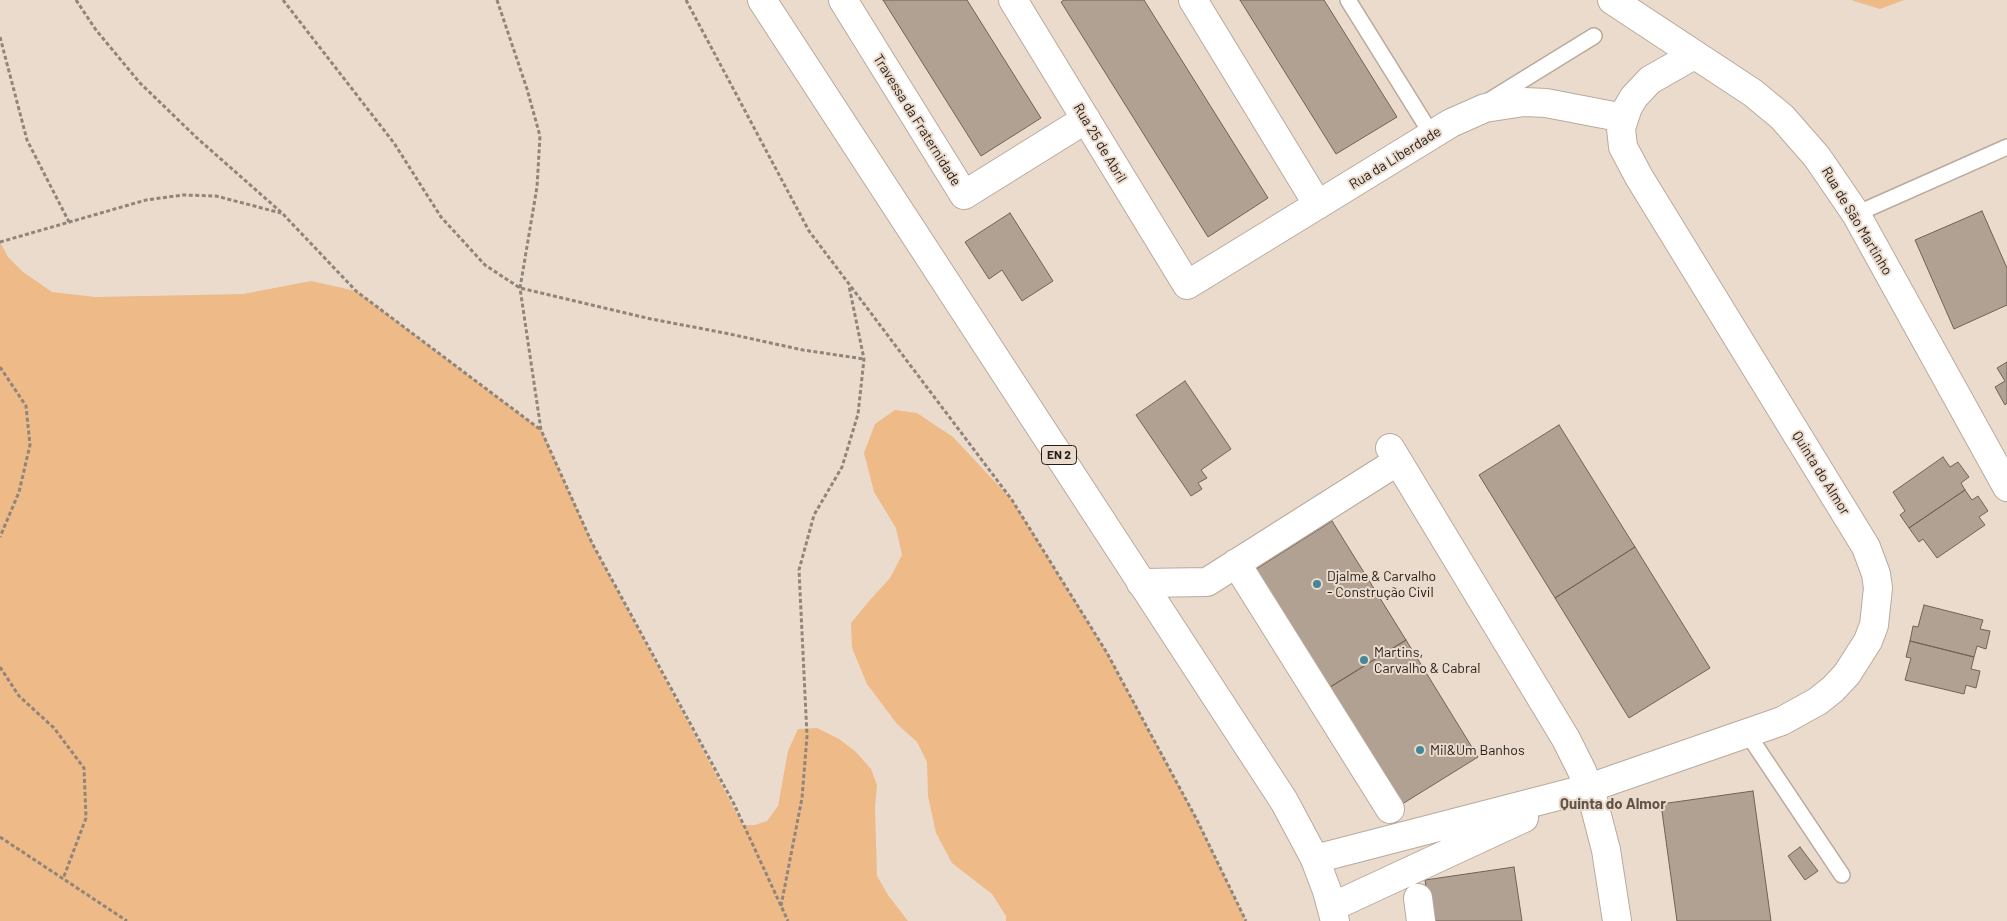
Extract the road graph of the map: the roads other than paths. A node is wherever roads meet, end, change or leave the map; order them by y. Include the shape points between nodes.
1 (762, 0) edge
2 (842, 0) edge
3 (1014, 0) edge
4 (1193, 0) edge
5 (1348, 0) edge
6 (1612, 0) edge
7 (1594, 36) dead end
8 (1694, 55) junction
9 (1624, 118) junction
10 (1086, 119) junction
11 (1441, 129) junction
12 (2007, 147) edge
13 (1318, 205) junction
14 (1856, 214) junction
15 (1187, 285) joint
16 (2007, 487) edge
17 (1236, 563) junction
18 (1141, 582) junction
19 (1747, 733) junction
20 (1589, 788) junction
21 (1390, 809) dead end
22 (1315, 859) junction
23 (1842, 875) dead end
24 (1334, 914) edge
25 (1617, 921) edge

1 - 18 street, EN 2
2 - 10 street, Travessa da Fraternidade via 964,195
3 - 10 street, Rua 25 de Abril
4 - 13 street
5 - 11 lane
6 - 8 street, Rua de São Martinho
7 - 11 lane
8 - 9 street, Quinta do Almor via 1650,80 1634,96
8 - 14 street, Rua de São Martinho via 1740,83 1782,117 1817,157
9 - 11 street, Rua da Liberdade via 1567,106 1524,102 1485,108
9 - 19 street, Quinta do Almor via 1621,138 1633,167 1866,547 1876,574 1878,598 1874,625 1868,642 1847,674 1826,695 1801,712
10 - 15 street, Rua 25 de Abril
11 - 13 street, Rua da Liberdade
12 - 14 lane
13 - 15 street, Rua da Liberdade
14 - 16 street, Rua de São Martinho
17 - 18 street via 1207,582
17 - 20 street via 1394,455 1566,740
17 - 21 street
18 - 22 street, EN 2 via 1284,800
19 - 20 street, Quinta do Almor
19 - 23 lane
20 - 22 street
20 - 24 street
20 - 25 street via 1606,850
22 - 24 street, EN 2

